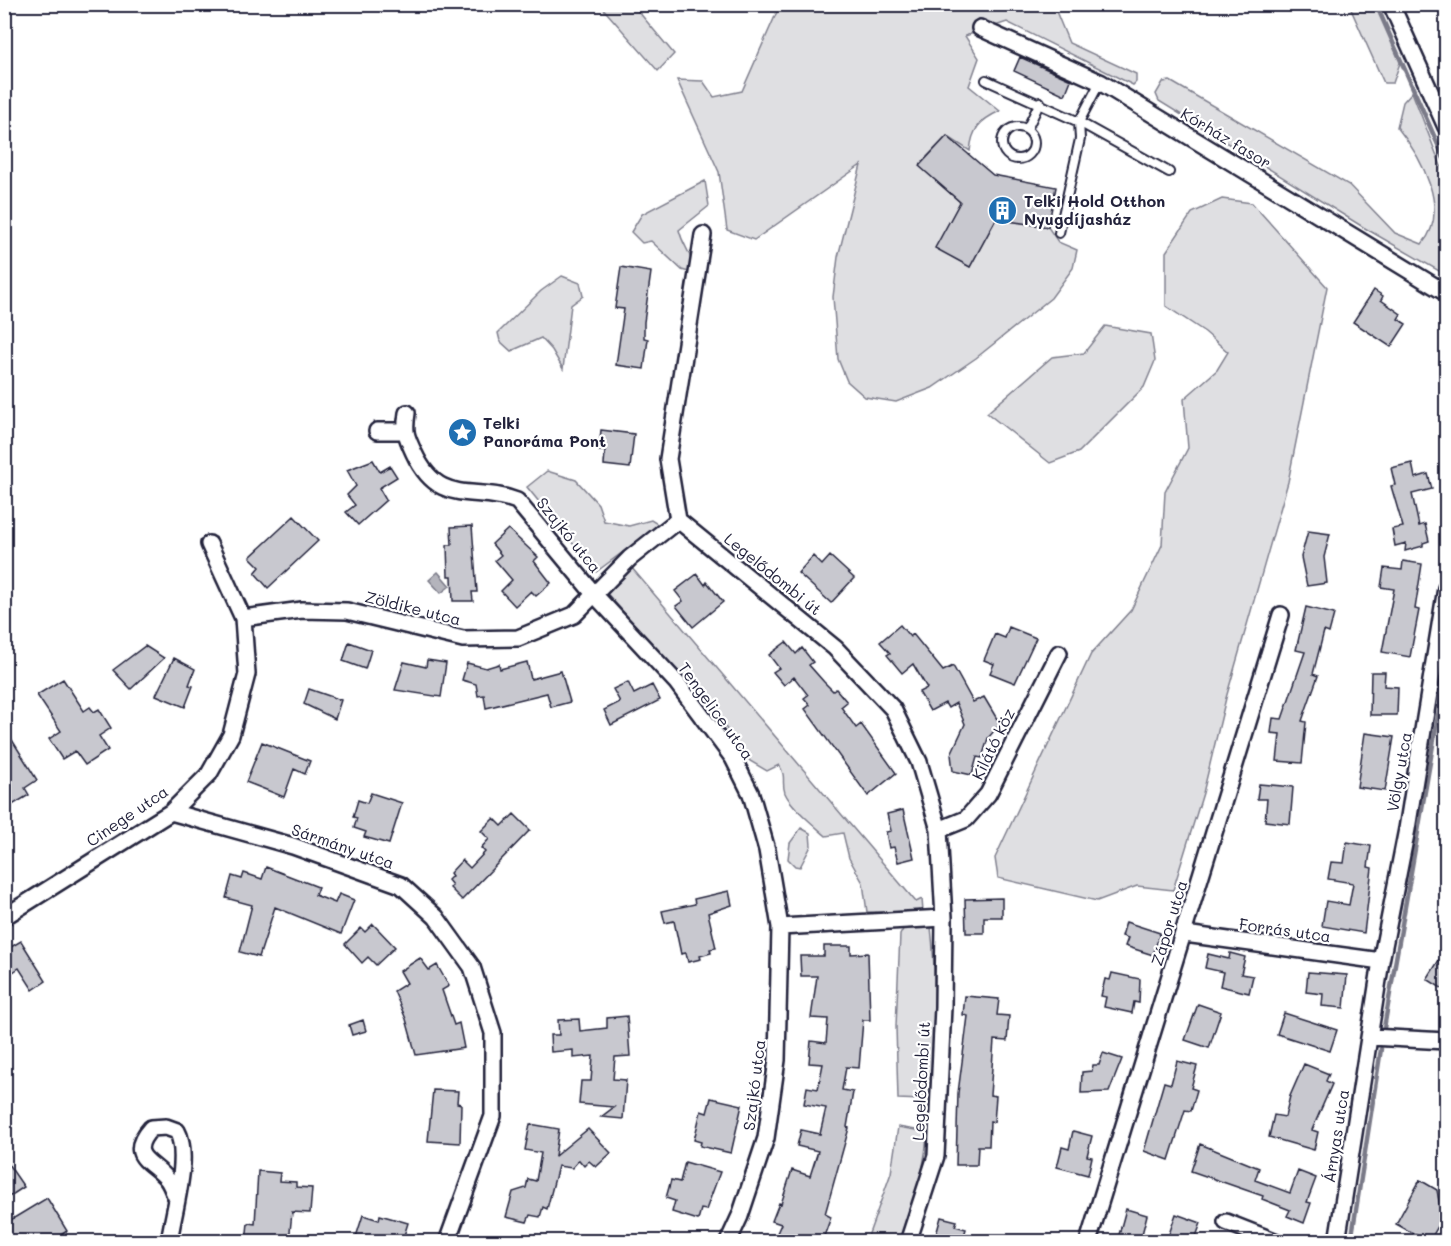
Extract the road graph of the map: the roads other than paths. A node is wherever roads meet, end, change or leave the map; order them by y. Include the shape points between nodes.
1 (1391, 4) edge
2 (980, 28) dead end
3 (986, 80) dead end
4 (1100, 82) junction
5 (1040, 102) junction
6 (1079, 122) junction
7 (1446, 127) edge
8 (1027, 129) junction
9 (1169, 172) dead end
10 (1059, 233) dead end
11 (703, 235) dead end
12 (1446, 293) edge
13 (407, 413) dead end
14 (377, 431) dead end
15 (404, 431) junction
16 (678, 520) junction
17 (209, 544) dead end
18 (1446, 588) edge
19 (594, 594) junction
20 (1281, 615) dead end
21 (243, 618) junction
22 (1059, 654) dead end
23 (171, 812) junction
24 (939, 830) junction
25 (4, 916) edge
26 (944, 918) junction
27 (780, 927) junction
28 (1185, 934) junction
29 (1381, 962) junction
30 (1371, 1037) junction
31 (1446, 1044) edge
32 (176, 1197) dead end
33 (1226, 1222) dead end
34 (169, 1242) edge
35 (447, 1242) edge
36 (728, 1242) edge
37 (908, 1242) edge
38 (1088, 1242) edge
39 (1277, 1242) edge
40 (1337, 1242) edge

1 - 7 street
2 - 4 street, Kórház fasor
3 - 5 lane
4 - 6 lane
4 - 12 street, Kórház fasor
5 - 6 lane
5 - 8 lane
6 - 9 lane
6 - 10 lane via 1080,139
8 - 8 lane via 1016,127 1003,136 1008,156 1018,159 1032,152 1034,142
11 - 16 street via 668,459
13 - 15 street
14 - 15 street
15 - 19 street, Szajkó utca via 417,459 438,485 470,495 500,494 517,501
16 - 19 street, Zöldike utca via 630,558
16 - 24 street, Legelődombi út via 835,648 893,709 919,762
17 - 21 street, Cinege utca
18 - 29 street, Völgy utca
19 - 21 street, Zöldike utca via 574,615 518,638 463,639 347,610 302,610
19 - 27 street, Tengelice utca via 677,683 733,758 751,794 767,850
20 - 28 street, Zápor utca
21 - 23 street, Cinege utca via 247,674 231,735 209,774
22 - 24 street, Kilátó köz via 988,794 966,819
23 - 25 street, Cinege utca
23 - 35 street, Sármány utca via 293,846 401,885 436,917 472,967 493,1033 493,1116
24 - 26 street, Legelődombi út
26 - 27 street
26 - 37 street, Legelődombi út via 936,1156
27 - 36 street, Szajkó utca via 777,1060 766,1138
28 - 29 street, Forrás utca
28 - 38 street, Zápor utca
29 - 30 street, Árnyas utca
30 - 31 street
30 - 40 street, Árnyas utca
32 - 34 street
33 - 39 street

